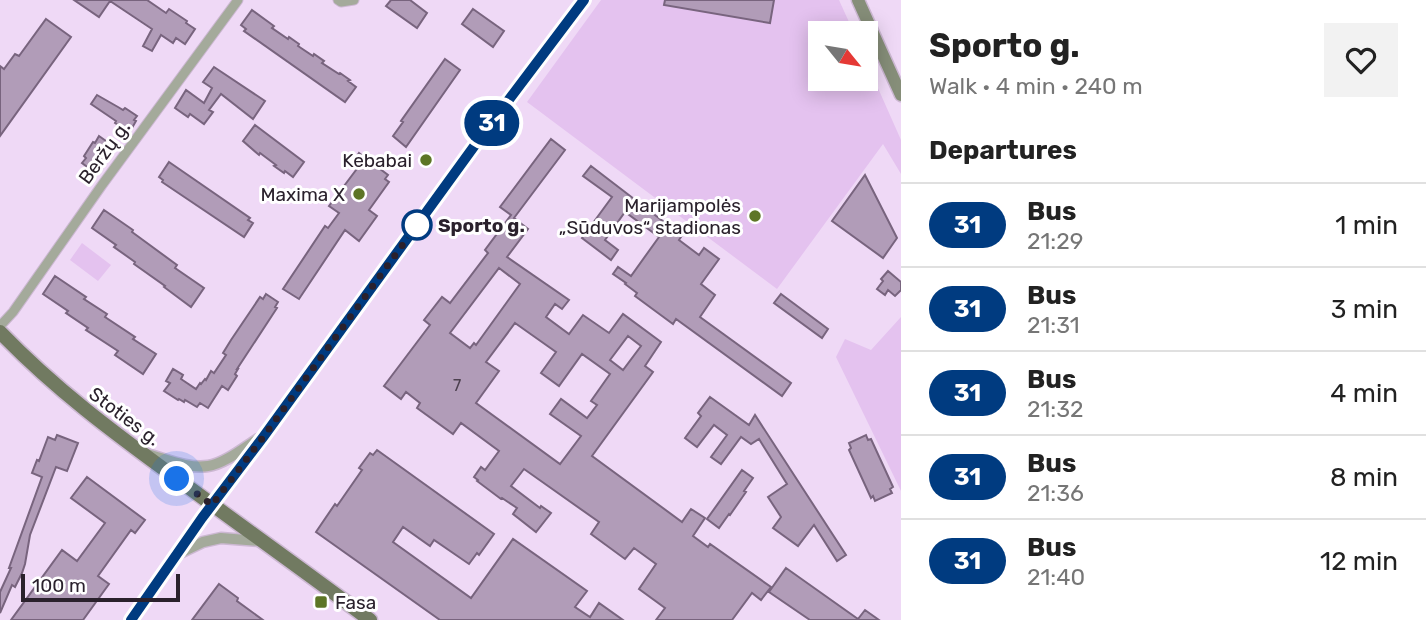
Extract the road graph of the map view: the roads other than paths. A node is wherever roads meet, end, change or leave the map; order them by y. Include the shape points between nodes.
1 (238, 0) edge
2 (338, 0) edge
3 (354, 0) edge
4 (584, 0) edge
5 (858, 0) edge
6 (901, 95) edge
7 (0, 326) edge
8 (0, 332) edge
9 (264, 436) junction
10 (141, 453) junction
11 (212, 505) junction
12 (263, 541) junction
13 (175, 555) junction
14 (131, 620) edge
15 (370, 620) edge

1 - 7 street, Beržų g.
2 - 3 street
4 - 9 street
5 - 6 main road
8 - 10 main road, Stoties g. via 53,384
9 - 10 street via 210,466 194,467
9 - 11 street
10 - 11 main road, Stoties g.
11 - 12 main road, Stoties g.
11 - 13 street
12 - 13 street via 221,538
12 - 15 main road, Stoties g.
13 - 14 street

